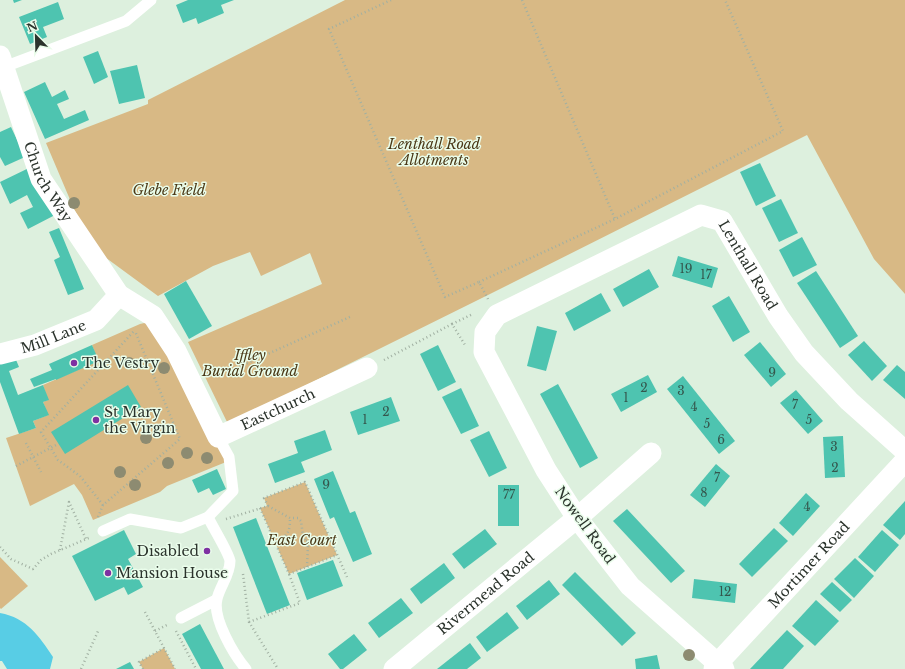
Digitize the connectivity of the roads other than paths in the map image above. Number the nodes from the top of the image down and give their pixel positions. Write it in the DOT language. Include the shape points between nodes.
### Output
graph roads {
  1 [pos="152,0"];
  2 [pos="2,62"];
  3 [pos="119,295"];
  4 [pos="484,352"];
  5 [pos="0,354"];
  6 [pos="367,368"];
  7 [pos="218,437"];
  8 [pos="905,452"];
  9 [pos="652,453"];
  10 [pos="905,461"];
  11 [pos="208,517"];
  12 [pos="577,518"];
  13 [pos="103,531"];
  14 [pos="216,600"];
  15 [pos="181,618"];
  16 [pos="718,667"];
  17 [pos="246,669"];
  18 [pos="394,669"];
  1 -- 2 [label="lane" via="126,21"];
  2 -- 3 [label="street, Church Way" via="41,179"];
  3 -- 5 [label="street, Mill Lane" via="96,320 35,345"];
  3 -- 7 [label="street" via="153,316 176,351"];
  4 -- 8 [label="street, Lenthall Road" via="484,332 497,315 701,215 722,221 778,316 804,353 849,401"];
  4 -- 12 [label="street, Nowell Road" via="546,470"];
  6 -- 7 [label="street, Eastchurch"];
  7 -- 11 [label="lane" via="229,457 233,491"];
  9 -- 12 [label="street, Rivermead Road"];
  10 -- 16 [label="street, Mortimer Road"];
  11 -- 13 [label="lane" via="181,528 130,519"];
  11 -- 14 [label="lane" via="230,559 229,569"];
  12 -- 16 [label="street, Nowell Road" via="630,586"];
  12 -- 18 [label="street, Rivermead Road"];
  14 -- 15 [label="lane"];
  14 -- 17 [label="lane" via="225,635"];
}
